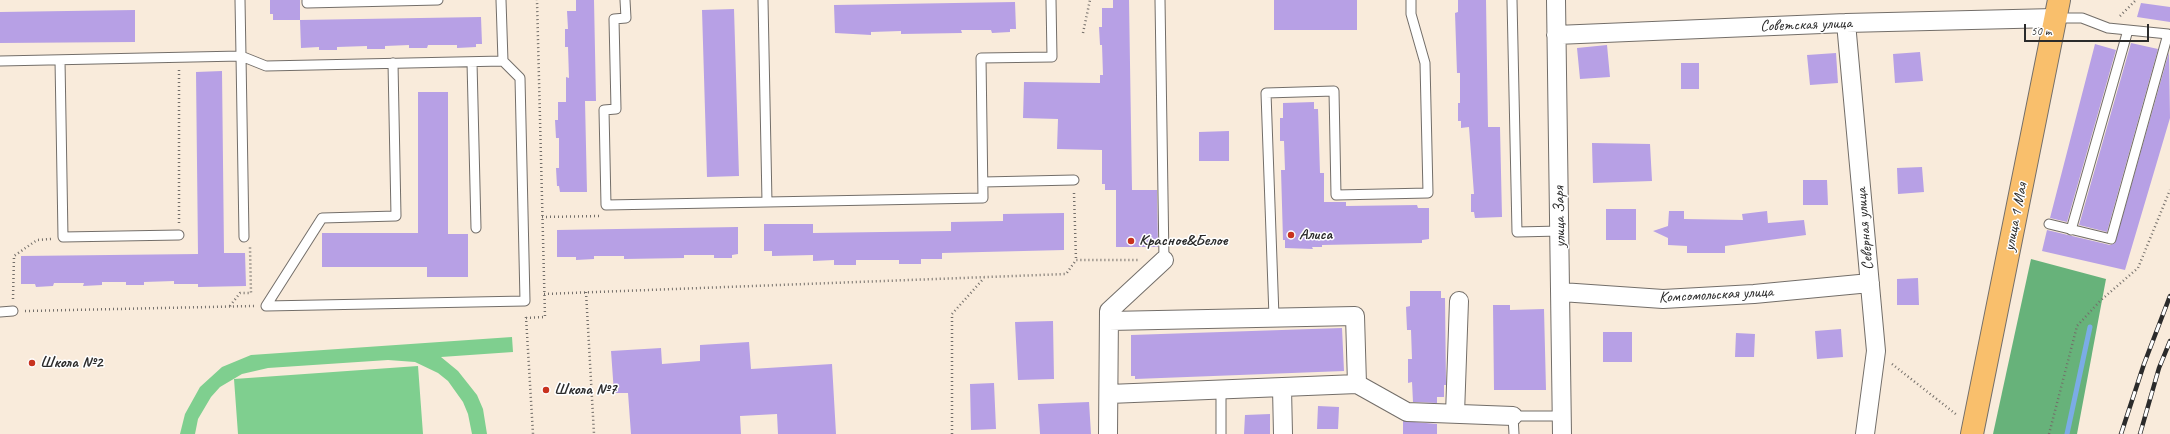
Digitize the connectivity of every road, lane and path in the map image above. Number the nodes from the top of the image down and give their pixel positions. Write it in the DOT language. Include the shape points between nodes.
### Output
graph roads {
  1 [pos="240,0"];
  2 [pos="307,0"];
  3 [pos="438,0"];
  4 [pos="501,0"];
  5 [pos="537,0"];
  6 [pos="625,0"];
  7 [pos="763,0"];
  8 [pos="1051,0"];
  9 [pos="1090,0"];
  10 [pos="1160,0"];
  11 [pos="1411,0"];
  12 [pos="1512,0"];
  13 [pos="1556,0"];
  14 [pos="2136,0"];
  15 [pos="2057,9"];
  16 [pos="1846,23"];
  17 [pos="2108,28"];
  18 [pos="2128,30"];
  19 [pos="1083,33"];
  20 [pos="1556,35"];
  21 [pos="241,56"];
  22 [pos="179,57"];
  23 [pos="60,60"];
  24 [pos="0,61"];
  25 [pos="503,61"];
  26 [pos="472,62"];
  27 [pos="393,63"];
  28 [pos="1074,180"];
  29 [pos="983,182"];
  30 [pos="2170,190"];
  31 [pos="767,202"];
  32 [pos="2049,224"];
  33 [pos="476,228"];
  34 [pos="2071,230"];
  35 [pos="1560,231"];
  36 [pos="179,234"];
  37 [pos="63,237"];
  38 [pos="244,237"];
  39 [pos="1076,260"];
  40 [pos="1164,260"];
  41 [pos="984,277"];
  42 [pos="1870,283"];
  43 [pos="586,292"];
  44 [pos="1561,292"];
  45 [pos="544,294"];
  46 [pos="525,301"];
  47 [pos="1459,301"];
  48 [pos="230,306"];
  49 [pos="266,306"];
  50 [pos="13,311"];
  51 [pos="0,312"];
  52 [pos="1274,317"];
  53 [pos="526,318"];
  54 [pos="1109,321"];
  55 [pos="1876,351"];
  56 [pos="1357,384"];
  57 [pos="1282,388"];
  58 [pos="1221,390"];
  59 [pos="1108,394"];
  60 [pos="1455,414"];
  61 [pos="1513,416"];
  62 [pos="1562,416"];
  63 [pos="1973,431"];
  64 [pos="533,434"];
  65 [pos="594,434"];
  66 [pos="952,434"];
  67 [pos="1108,434"];
  68 [pos="1221,434"];
  69 [pos="1283,434"];
  70 [pos="1514,434"];
  71 [pos="1562,434"];
  72 [pos="1865,434"];
  73 [pos="2049,434"];
  1 -- 21 [label="lane"];
  2 -- 3 [label="lane" via="307,3"];
  4 -- 25 [label="lane"];
  5 -- 45 [label="path"];
  6 -- 31 [label="lane" via="626,18 614,19 616,110 604,110 606,205"];
  7 -- 31 [label="lane"];
  8 -- 29 [label="lane" via="1052,57 980,58"];
  9 -- 19 [label="path"];
  10 -- 40 [label="lane"];
  11 -- 52 [label="lane" via="1412,14 1425,63 1428,193 1336,195 1334,91 1266,93"];
  12 -- 35 [label="lane" via="1517,232"];
  13 -- 20 [label="street, улица Заря"];
  14 -- 17 [label="path"];
  15 -- 16 [label="street, Советская улица"];
  15 -- 17 [label="lane"];
  15 -- 63 [label="main road, улица 1 Мая"];
  16 -- 20 [label="street, Советская улица"];
  16 -- 42 [label="street, Северная улица"];
  17 -- 18 [label="lane"];
  18 -- 34 [label="lane"];
  18 -- 34 [label="lane" via="2168,34 2114,229 2111,239"];
  20 -- 35 [label="street, улица Заря"];
  21 -- 22 [label="lane"];
  21 -- 27 [label="lane" via="266,66"];
  21 -- 38 [label="lane"];
  22 -- 23 [label="lane"];
  22 -- 36 [label="path"];
  23 -- 24 [label="lane"];
  23 -- 37 [label="lane"];
  25 -- 26 [label="lane"];
  25 -- 46 [label="lane" via="520,78"];
  26 -- 27 [label="lane"];
  26 -- 33 [label="lane"];
  27 -- 49 [label="lane" via="396,216 322,218"];
  28 -- 29 [label="lane"];
  28 -- 39 [label="path"];
  29 -- 31 [label="lane" via="983,198"];
  30 -- 73 [label="path" via="2138,268 2100,301 2077,326"];
  32 -- 34 [label="lane"];
  35 -- 44 [label="street, улица Заря"];
  36 -- 37 [label="lane"];
  37 -- 50 [label="path" via="37,240 14,256"];
  38 -- 48 [label="path" via="250,242 251,293 240,293"];
  39 -- 40 [label="path"];
  39 -- 41 [label="path" via="1066,274"];
  40 -- 54 [label="street" via="1109,311"];
  41 -- 43 [label="path"];
  41 -- 66 [label="path" via="952,314"];
  42 -- 44 [label="street, Комсомольская улица" via="1754,294 1663,299"];
  42 -- 55 [label="street, Северная улица"];
  43 -- 45 [label="path"];
  43 -- 65 [label="path"];
  44 -- 62 [label="street, улица Заря"];
  45 -- 53 [label="path" via="545,317"];
  46 -- 49 [label="lane"];
  46 -- 53 [label="path"];
  47 -- 60 [label="street"];
  48 -- 49 [label="path"];
  48 -- 50 [label="path"];
  50 -- 51 [label="lane"];
  52 -- 54 [label="street"];
  52 -- 56 [label="street" via="1355,316"];
  53 -- 64 [label="path"];
  54 -- 59 [label="street"];
  55 -- 63 [label="path"];
  55 -- 72 [label="street, Северная улица"];
  56 -- 57 [label="street"];
  56 -- 60 [label="street" via="1407,412"];
  57 -- 58 [label="street"];
  57 -- 69 [label="street"];
  58 -- 59 [label="street"];
  58 -- 68 [label="lane"];
  59 -- 67 [label="street"];
  60 -- 61 [label="street"];
  61 -- 62 [label="lane"];
  61 -- 70 [label="lane"];
  62 -- 71 [label="street, улица Заря"];
}
